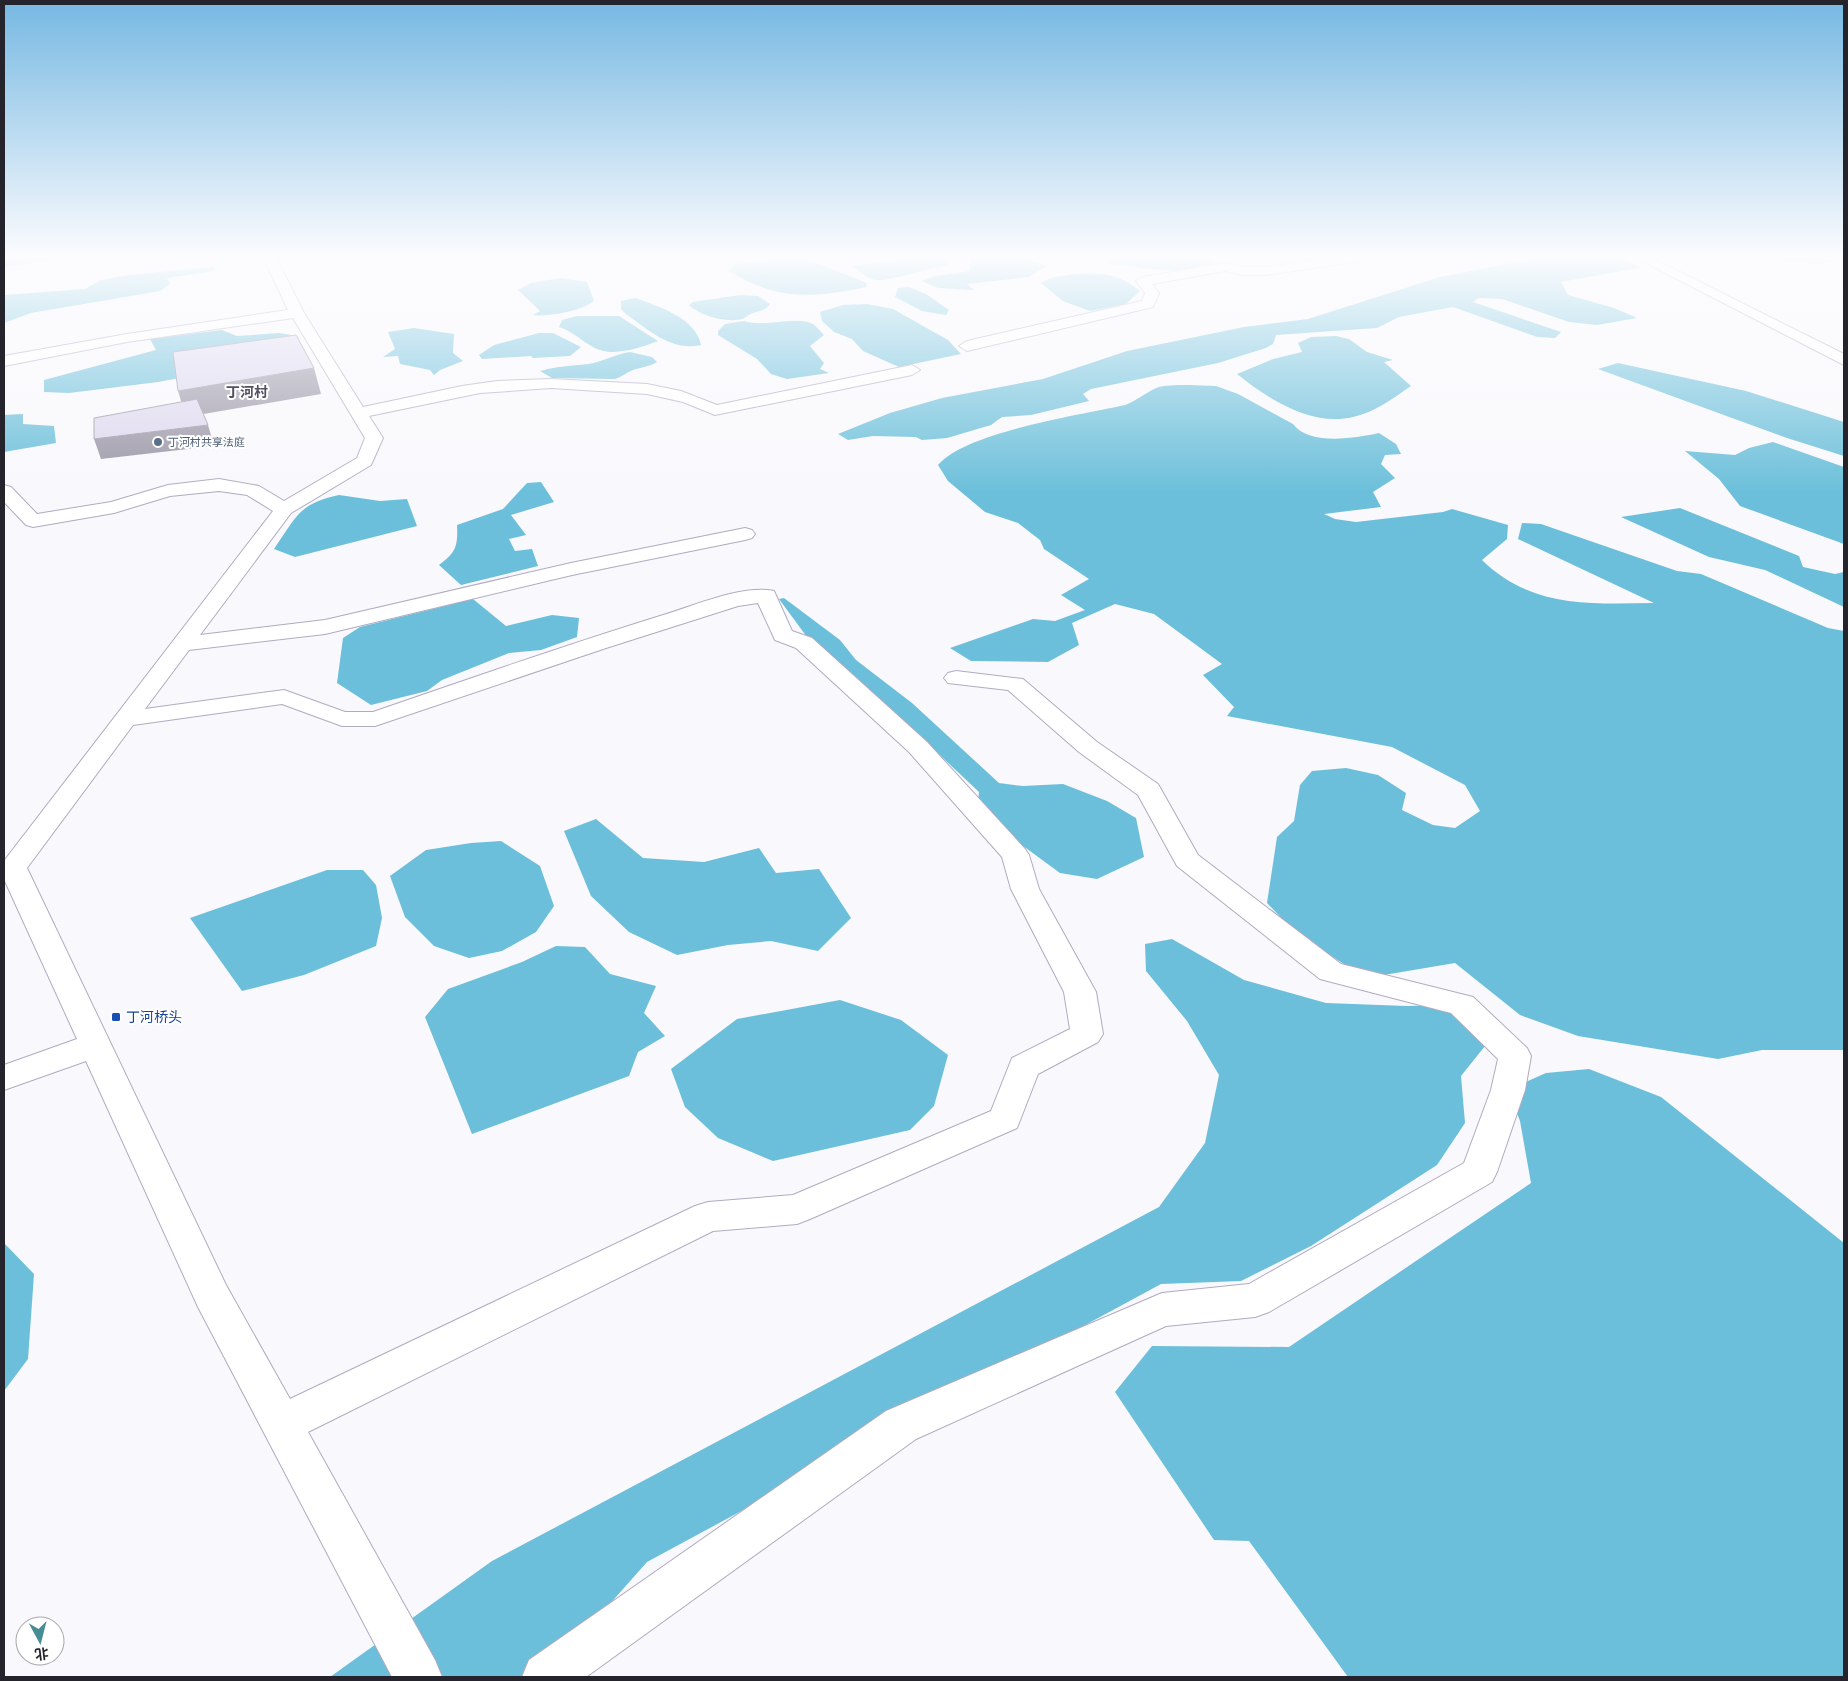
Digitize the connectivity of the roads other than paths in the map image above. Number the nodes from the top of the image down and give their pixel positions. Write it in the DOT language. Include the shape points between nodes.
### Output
graph roads {
  1 [pos="144,335"];
  2 [pos="312,335"];
  3 [pos="1012,335"];
  4 [pos="1795,335"];
  5 [pos="967,346"];
  6 [pos="1844,360"];
  7 [pos="4,361"];
  8 [pos="912,370"];
  9 [pos="359,413"];
  10 [pos="4,491"];
  11 [pos="284,509"];
  12 [pos="745,534"];
  13 [pos="182,644"];
  14 [pos="956,678"];
  15 [pos="126,719"];
  16 [pos="8,870"];
  17 [pos="95,1045"];
  18 [pos="4,1078"];
  19 [pos="281,1424"];
  20 [pos="418,1677"];
  21 [pos="546,1677"];
  1 -- 7 [label="street"];
  2 -- 9 [label="street"];
  3 -- 5 [label="street"];
  4 -- 6 [label="street"];
  8 -- 9 [label="street" via="715,410 695,399 629,386 536,384 457,392"];
  9 -- 11 [label="street" via="374,438 365,460"];
  10 -- 11 [label="street" via="33,521 114,507 168,491 219,485 252,490"];
  11 -- 13 [label="street"];
  12 -- 13 [label="street" via="571,569 325,627"];
  13 -- 15 [label="street"];
  14 -- 21 [label="street" via="1015,684 1088,747 1149,790 1187,860 1331,972 1462,1005 1515,1056 1508,1090 1479,1172 1255,1300 1162,1310 901,1425"];
  15 -- 16 [label="street"];
  15 -- 19 [label="street" via="284,697 342,719 375,718 598,643 736,600 766,596 783,635 804,643 918,747 1015,855 1025,889 1080,992 1087,1034 1024,1067 1005,1119 797,1209 708,1217"];
  16 -- 17 [label="street"];
  17 -- 18 [label="street"];
  17 -- 19 [label="street" via="212,1295"];
  19 -- 20 [label="street"];
}
